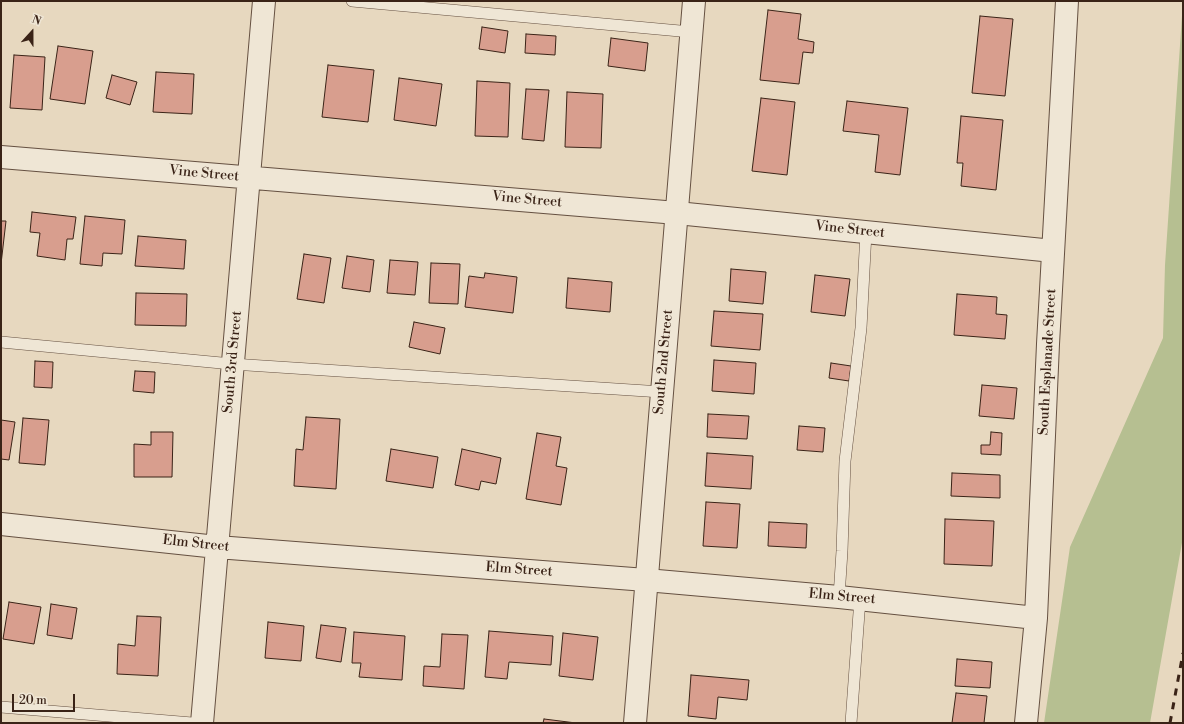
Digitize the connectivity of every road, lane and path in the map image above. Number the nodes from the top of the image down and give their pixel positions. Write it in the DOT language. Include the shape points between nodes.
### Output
graph roads {
  1 [pos="264,1"];
  2 [pos="352,1"];
  3 [pos="694,1"];
  4 [pos="1067,1"];
  5 [pos="691,32"];
  6 [pos="1,157"];
  7 [pos="248,177"];
  8 [pos="677,213"];
  9 [pos="866,232"];
  10 [pos="1053,251"];
  11 [pos="1,342"];
  12 [pos="232,364"];
  13 [pos="662,392"];
  14 [pos="1,524"];
  15 [pos="217,547"];
  16 [pos="646,580"];
  17 [pos="838,597"];
  18 [pos="860,599"];
  19 [pos="1036,618"];
  20 [pos="1,707"];
  21 [pos="192,723"];
  22 [pos="202,723"];
  23 [pos="635,723"];
  24 [pos="851,723"];
  25 [pos="1026,723"];
  1 -- 7 [label="street, South 3rd Street"];
  2 -- 5 [label="lane"];
  3 -- 5 [label="street, South 2nd Street"];
  4 -- 10 [label="street, South Esplanade Street"];
  5 -- 8 [label="street, South 2nd Street"];
  6 -- 7 [label="street, Vine Street"];
  7 -- 8 [label="street, Vine Street"];
  7 -- 12 [label="street, South 3rd Street"];
  8 -- 9 [label="street, Vine Street"];
  8 -- 13 [label="street, South 2nd Street"];
  9 -- 10 [label="street, Vine Street"];
  9 -- 17 [label="lane" via="861,328 845,461"];
  10 -- 19 [label="street, South Esplanade Street"];
  11 -- 12 [label="lane"];
  12 -- 13 [label="lane"];
  12 -- 15 [label="street, South 3rd Street"];
  13 -- 16 [label="street, South 2nd Street"];
  14 -- 15 [label="street, Elm Street"];
  15 -- 16 [label="street, Elm Street"];
  15 -- 22 [label="street, South 3rd Street"];
  16 -- 17 [label="street, Elm Street"];
  16 -- 23 [label="street, South 2nd Street"];
  17 -- 18 [label="street, Elm Street"];
  18 -- 19 [label="street, Elm Street"];
  18 -- 24 [label="lane"];
  19 -- 25 [label="street, South Esplanade Street"];
  20 -- 21 [label="lane"];
}
